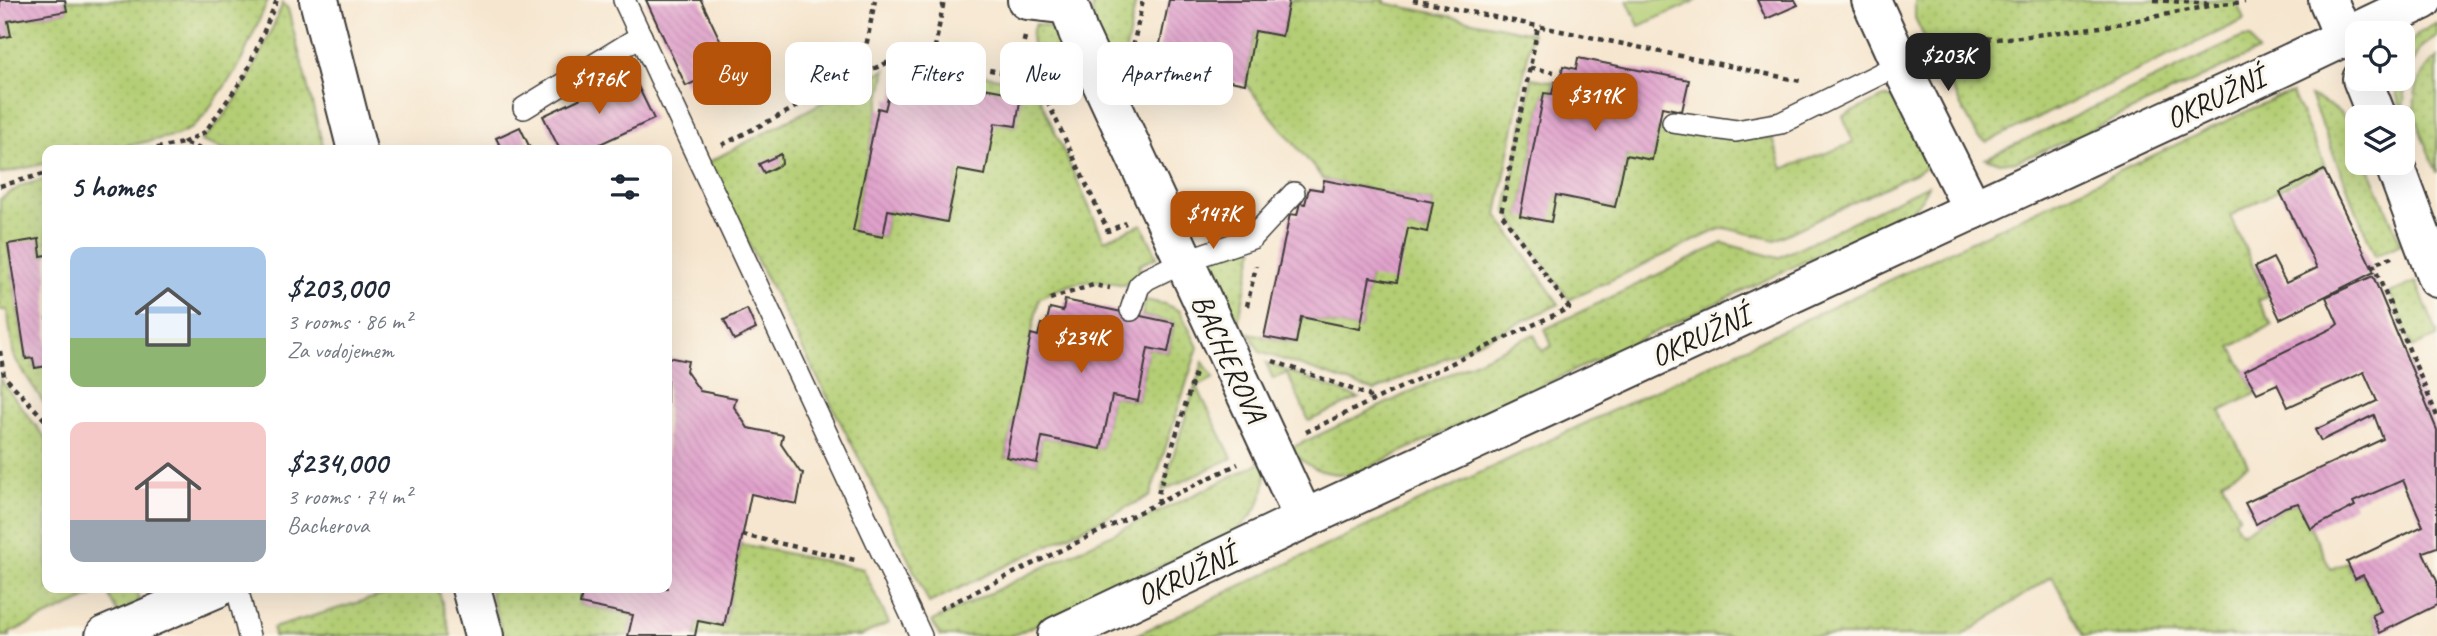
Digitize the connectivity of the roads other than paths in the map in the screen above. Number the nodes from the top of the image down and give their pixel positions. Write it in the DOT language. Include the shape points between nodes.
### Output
graph roads {
  1 [pos="319,0"];
  2 [pos="624,0"];
  3 [pos="1871,0"];
  4 [pos="2328,0"];
  5 [pos="2423,0"];
  6 [pos="1070,2"];
  7 [pos="1026,16"];
  8 [pos="2394,21"];
  9 [pos="641,36"];
  10 [pos="2345,39"];
  11 [pos="1909,49"];
  12 [pos="2345,55"];
  13 [pos="524,108"];
  14 [pos="1672,122"];
  15 [pos="356,145"];
  16 [pos="2398,175"];
  17 [pos="1294,193"];
  18 [pos="1973,210"];
  19 [pos="1184,261"];
  20 [pos="2437,278"];
  21 [pos="1133,301"];
  22 [pos="1304,519"];
  23 [pos="207,593"];
  24 [pos="219,593"];
  25 [pos="472,593"];
  26 [pos="105,636"];
  27 [pos="249,636"];
  28 [pos="484,636"];
  29 [pos="921,636"];
  30 [pos="1057,636"];
  1 -- 15 [label="street"];
  2 -- 9 [label="lane"];
  3 -- 11 [label="street"];
  4 -- 10 [label="street"];
  5 -- 8 [label="street, OKRUŽNÍ"];
  6 -- 7 [label="street, BACHEROVA"];
  6 -- 19 [label="street, BACHEROVA" via="1078,32"];
  9 -- 13 [label="lane"];
  9 -- 29 [label="lane"];
  11 -- 14 [label="lane" via="1781,123 1736,131"];
  11 -- 18 [label="street"];
  12 -- 18 [label="street, OKRUŽNÍ"];
  16 -- 20 [label="street"];
  17 -- 19 [label="lane" via="1252,238"];
  18 -- 22 [label="street, OKRUŽNÍ"];
  19 -- 21 [label="lane" via="1147,279"];
  19 -- 22 [label="street, BACHEROVA"];
  22 -- 30 [label="street, OKRUŽNÍ"];
  23 -- 26 [label="street"];
  24 -- 27 [label="lane"];
  25 -- 28 [label="street"];
}
